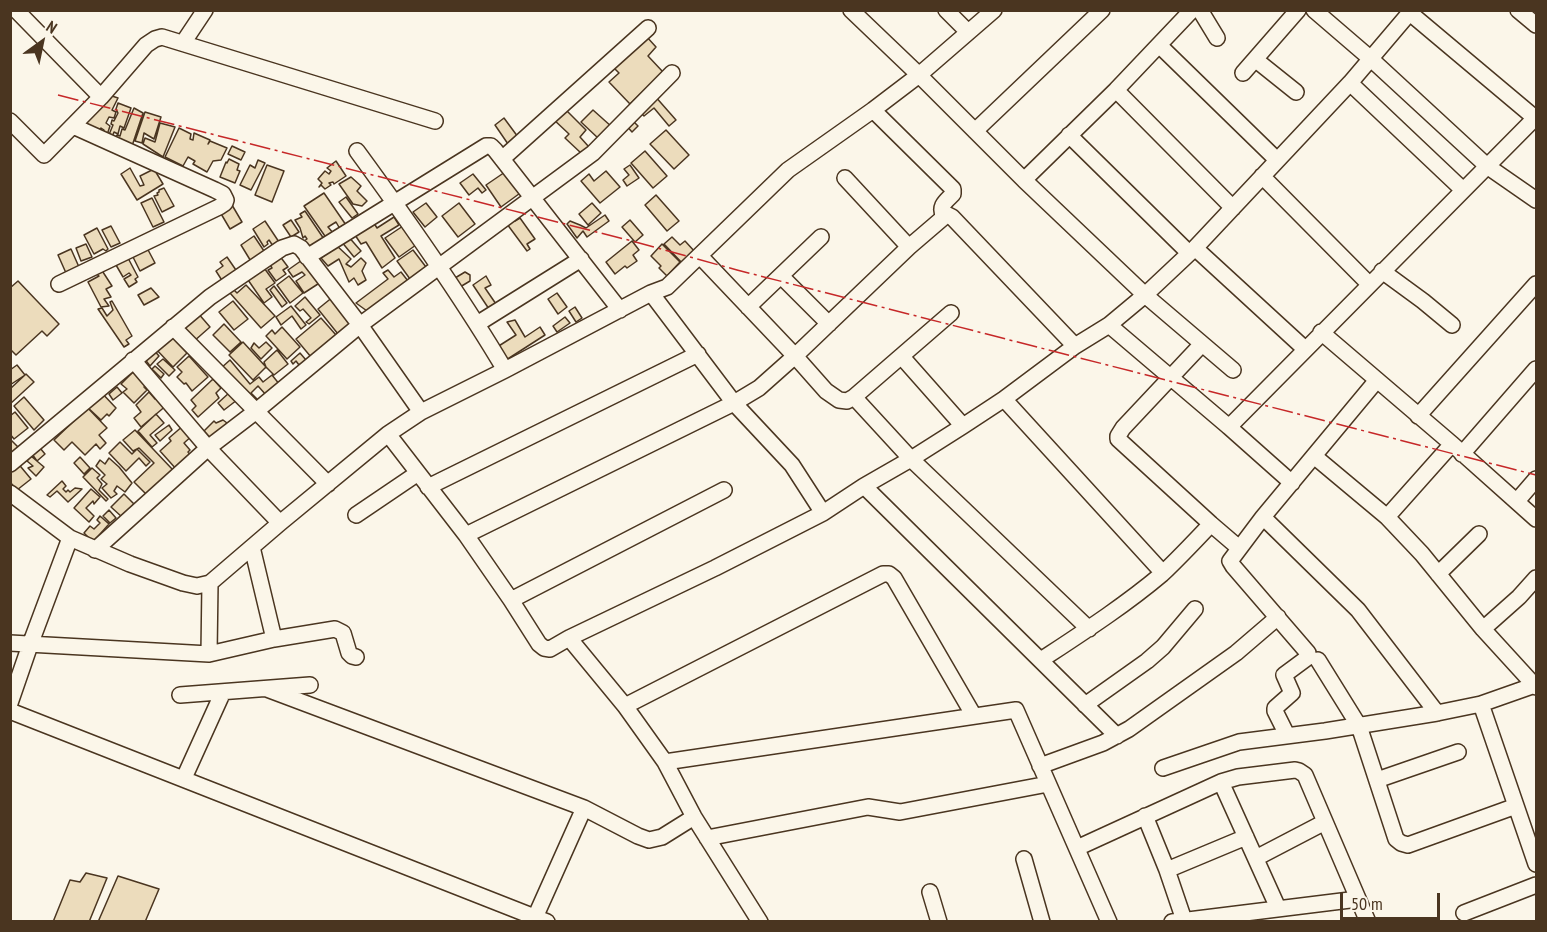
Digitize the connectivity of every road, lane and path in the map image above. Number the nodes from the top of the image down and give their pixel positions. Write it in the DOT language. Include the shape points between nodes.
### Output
graph roads {
  1 [pos="16,10"];
  2 [pos="205,10"];
  3 [pos="851,10"];
  4 [pos="946,10"];
  5 [pos="994,10"];
  6 [pos="1102,10"];
  7 [pos="1192,10"];
  8 [pos="1200,10"];
  9 [pos="1298,10"];
  10 [pos="1314,10"];
  11 [pos="1518,10"];
  12 [pos="1411,12"];
  13 [pos="1536,26"];
  14 [pos="648,28"];
  15 [pos="968,32"];
  16 [pos="1217,38"];
  17 [pos="183,43"];
  18 [pos="1159,45"];
  19 [pos="1371,59"];
  20 [pos="1256,60"];
  21 [pos="1243,73"];
  22 [pos="672,74"];
  23 [pos="918,75"];
  24 [pos="1350,83"];
  25 [pos="1116,90"];
  26 [pos="1296,92"];
  27 [pos="101,97"];
  28 [pos="873,110"];
  29 [pos="1536,117"];
  30 [pos="435,121"];
  31 [pos="10,122"];
  32 [pos="73,126"];
  33 [pos="975,131"];
  34 [pos="1069,135"];
  35 [pos="357,151"];
  36 [pos="502,159"];
  37 [pos="1277,160"];
  38 [pos="1487,166"];
  39 [pos="1262,176"];
  40 [pos="844,177"];
  41 [pos="1024,180"];
  42 [pos="1463,190"];
  43 [pos="533,198"];
  44 [pos="1536,200"];
  45 [pos="396,203"];
  46 [pos="1233,208"];
  47 [pos="944,217"];
  48 [pos="821,237"];
  49 [pos="909,248"];
  50 [pos="1192,250"];
  51 [pos="700,256"];
  52 [pos="307,257"];
  53 [pos="581,260"];
  54 [pos="439,268"];
  55 [pos="1382,271"];
  56 [pos="781,276"];
  57 [pos="59,284"];
  58 [pos="1369,284"];
  59 [pos="1536,284"];
  60 [pos="651,293"];
  61 [pos="1145,295"];
  62 [pos="748,307"];
  63 [pos="620,310"];
  64 [pos="951,313"];
  65 [pos="477,324"];
  66 [pos="828,324"];
  67 [pos="360,325"];
  68 [pos="1109,325"];
  69 [pos="1452,326"];
  70 [pos="173,327"];
  71 [pos="1321,332"];
  72 [pos="1202,344"];
  73 [pos="1075,346"];
  74 [pos="1305,349"];
  75 [pos="698,354"];
  76 [pos="795,356"];
  77 [pos="902,357"];
  78 [pos="133,360"];
  79 [pos="1536,369"];
  80 [pos="505,370"];
  81 [pos="1233,370"];
  82 [pos="1171,378"];
  83 [pos="1377,380"];
  84 [pos="854,398"];
  85 [pos="1004,399"];
  86 [pos="734,403"];
  87 [pos="255,412"];
  88 [pos="421,412"];
  89 [pos="1418,416"];
  90 [pos="963,426"];
  91 [pos="1229,427"];
  92 [pos="388,434"];
  93 [pos="208,448"];
  94 [pos="1457,449"];
  95 [pos="1314,456"];
  96 [pos="911,459"];
  97 [pos="10,464"];
  98 [pos="418,473"];
  99 [pos="1536,479"];
  100 [pos="1292,483"];
  101 [pos="328,484"];
  102 [pos="864,486"];
  103 [pos="428,487"];
  104 [pos="724,490"];
  105 [pos="10,493"];
  106 [pos="1516,501"];
  107 [pos="823,513"];
  108 [pos="356,515"];
  109 [pos="1263,517"];
  110 [pos="1387,517"];
  111 [pos="1536,519"];
  112 [pos="280,523"];
  113 [pos="1211,524"];
  114 [pos="1479,534"];
  115 [pos="466,535"];
  116 [pos="70,538"];
  117 [pos="252,547"];
  118 [pos="1239,548"];
  119 [pos="94,550"];
  120 [pos="1163,573"];
  121 [pos="1438,574"];
  122 [pos="1536,578"];
  123 [pos="210,583"];
  124 [pos="511,600"];
  125 [pos="1195,609"];
  126 [pos="1278,617"];
  127 [pos="1089,629"];
  128 [pos="1484,629"];
  129 [pos="569,638"];
  130 [pos="274,639"];
  131 [pos="10,643"];
  132 [pos="30,645"];
  133 [pos="209,654"];
  134 [pos="356,657"];
  135 [pos="1041,660"];
  136 [pos="1318,660"];
  137 [pos="310,685"];
  138 [pos="1536,686"];
  139 [pos="267,689"];
  140 [pos="223,692"];
  141 [pos="180,695"];
  142 [pos="10,703"];
  143 [pos="1085,705"];
  144 [pos="1480,705"];
  145 [pos="626,706"];
  146 [pos="10,711"];
  147 [pos="1437,713"];
  148 [pos="974,716"];
  149 [pos="1359,726"];
  150 [pos="1287,735"];
  151 [pos="1117,736"];
  152 [pos="1458,752"];
  153 [pos="665,762"];
  154 [pos="1040,766"];
  155 [pos="1163,768"];
  156 [pos="184,778"];
  157 [pos="1377,780"];
  158 [pos="1221,782"];
  159 [pos="1048,783"];
  160 [pos="1516,806"];
  161 [pos="584,808"];
  162 [pos="1146,816"];
  163 [pos="694,817"];
  164 [pos="1325,822"];
  165 [pos="1246,837"];
  166 [pos="707,838"];
  167 [pos="1077,848"];
  168 [pos="1256,858"];
  169 [pos="1024,859"];
  170 [pos="1536,864"];
  171 [pos="1167,870"];
  172 [pos="1536,885"];
  173 [pos="930,892"];
  174 [pos="1358,899"];
  175 [pos="1278,908"];
  176 [pos="1464,913"];
  177 [pos="538,920"];
  178 [pos="760,921"];
  179 [pos="939,921"];
  180 [pos="1042,921"];
  181 [pos="1109,921"];
  182 [pos="1178,921"];
  183 [pos="1368,921"];
  1 -- 27 [label="street"];
  2 -- 17 [label="street"];
  3 -- 23 [label="street"];
  4 -- 15 [label="street"];
  5 -- 15 [label="street"];
  6 -- 33 [label="street"];
  7 -- 18 [label="street"];
  8 -- 16 [label="street"];
  9 -- 20 [label="street"];
  10 -- 19 [label="street"];
  11 -- 13 [label="street"];
  12 -- 19 [label="street"];
  12 -- 29 [label="street"];
  14 -- 36 [label="street"];
  15 -- 23 [label="street"];
  17 -- 27 [label="street" via="162,37 154,39"];
  17 -- 30 [label="street"];
  18 -- 25 [label="street"];
  18 -- 37 [label="street"];
  19 -- 24 [label="street"];
  19 -- 38 [label="street"];
  20 -- 21 [label="street"];
  20 -- 26 [label="street"];
  22 -- 43 [label="street" via="593,153"];
  23 -- 28 [label="street"];
  23 -- 33 [label="street"];
  24 -- 37 [label="street"];
  24 -- 42 [label="street"];
  25 -- 34 [label="street"];
  25 -- 46 [label="street"];
  27 -- 32 [label="street"];
  28 -- 47 [label="street" via="952,189 953,194 941,208"];
  28 -- 51 [label="street" via="788,170"];
  29 -- 38 [label="street"];
  31 -- 32 [label="street" via="45,155"];
  32 -- 57 [label="street" via="215,190 226,200 219,207"];
  33 -- 41 [label="street"];
  34 -- 41 [label="street"];
  34 -- 50 [label="street"];
  35 -- 45 [label="street"];
  36 -- 43 [label="street"];
  36 -- 45 [label="street" via="490,146 486,147"];
  37 -- 39 [label="street"];
  38 -- 42 [label="street"];
  38 -- 44 [label="street"];
  39 -- 46 [label="street"];
  39 -- 58 [label="street"];
  40 -- 49 [label="street"];
  41 -- 61 [label="street"];
  42 -- 55 [label="street"];
  43 -- 53 [label="street"];
  43 -- 54 [label="street"];
  45 -- 52 [label="street"];
  45 -- 54 [label="street"];
  46 -- 50 [label="street"];
  47 -- 49 [label="street"];
  47 -- 73 [label="street" via="952,217"];
  48 -- 56 [label="street"];
  49 -- 66 [label="street"];
  50 -- 61 [label="street"];
  50 -- 74 [label="street"];
  51 -- 60 [label="street" via="666,286"];
  51 -- 62 [label="street"];
  52 -- 67 [label="street"];
  52 -- 70 [label="street" via="294,244 282,248"];
  53 -- 63 [label="street"];
  53 -- 65 [label="street"];
  54 -- 65 [label="street"];
  54 -- 67 [label="street"];
  55 -- 58 [label="street"];
  55 -- 69 [label="street"];
  56 -- 62 [label="street"];
  56 -- 66 [label="street"];
  58 -- 71 [label="street"];
  59 -- 89 [label="street"];
  60 -- 63 [label="street"];
  60 -- 75 [label="street"];
  61 -- 68 [label="street"];
  61 -- 72 [label="street"];
  62 -- 76 [label="street"];
  63 -- 80 [label="street"];
  64 -- 77 [label="street"];
  65 -- 80 [label="street"];
  66 -- 76 [label="street"];
  67 -- 87 [label="street"];
  67 -- 88 [label="street"];
  68 -- 73 [label="street"];
  68 -- 82 [label="street"];
  70 -- 78 [label="street"];
  70 -- 87 [label="street"];
  71 -- 74 [label="street"];
  71 -- 83 [label="street"];
  72 -- 81 [label="street"];
  72 -- 82 [label="street"];
  73 -- 85 [label="street"];
  74 -- 91 [label="street"];
  75 -- 86 [label="street"];
  75 -- 103 [label="street"];
  76 -- 84 [label="street" via="838,400"];
  76 -- 86 [label="street" via="759,388"];
  77 -- 84 [label="street"];
  77 -- 90 [label="street"];
  78 -- 93 [label="street"];
  78 -- 97 [label="street"];
  79 -- 94 [label="street"];
  80 -- 88 [label="street"];
  82 -- 91 [label="street"];
  82 -- 113 [label="street" via="1118,439"];
  83 -- 89 [label="street"];
  83 -- 95 [label="street"];
  84 -- 96 [label="street"];
  85 -- 90 [label="street"];
  85 -- 120 [label="street"];
  86 -- 107 [label="street" via="792,465"];
  86 -- 115 [label="street"];
  87 -- 93 [label="street"];
  87 -- 101 [label="street"];
  88 -- 92 [label="street"];
  89 -- 94 [label="street"];
  90 -- 96 [label="street"];
  91 -- 100 [label="street"];
  92 -- 98 [label="street"];
  92 -- 101 [label="street"];
  93 -- 112 [label="street"];
  93 -- 119 [label="street"];
  94 -- 106 [label="street"];
  94 -- 110 [label="street"];
  95 -- 100 [label="street"];
  95 -- 110 [label="street"];
  96 -- 102 [label="street"];
  96 -- 127 [label="street"];
  98 -- 103 [label="street"];
  98 -- 108 [label="street"];
  99 -- 106 [label="street"];
  100 -- 109 [label="street"];
  101 -- 112 [label="street"];
  102 -- 107 [label="street"];
  102 -- 135 [label="street"];
  103 -- 115 [label="street"];
  104 -- 124 [label="street"];
  105 -- 116 [label="street"];
  106 -- 111 [label="street"];
  107 -- 129 [label="street"];
  109 -- 118 [label="street"];
  109 -- 147 [label="street" via="1358,610"];
  110 -- 121 [label="street"];
  112 -- 117 [label="street"];
  113 -- 118 [label="street"];
  113 -- 120 [label="street"];
  114 -- 121 [label="street"];
  115 -- 124 [label="street"];
  116 -- 119 [label="street"];
  116 -- 132 [label="street"];
  117 -- 123 [label="street"];
  117 -- 130 [label="street"];
  118 -- 126 [label="street" via="1230,561"];
  119 -- 123 [label="street" via="183,583"];
  120 -- 127 [label="street"];
  121 -- 128 [label="street"];
  122 -- 128 [label="street"];
  123 -- 133 [label="street"];
  124 -- 129 [label="street" via="544,648 550,649"];
  125 -- 143 [label="street" via="1147,661"];
  126 -- 150 [label="street" via="1308,652 1284,675 1292,693 1275,708"];
  126 -- 151 [label="street" via="1236,653"];
  127 -- 135 [label="street"];
  128 -- 138 [label="street"];
  129 -- 145 [label="street"];
  130 -- 133 [label="street"];
  130 -- 134 [label="street" via="334,629 343,633 350,653"];
  131 -- 132 [label="street"];
  132 -- 133 [label="street"];
  132 -- 142 [label="street"];
  135 -- 143 [label="street"];
  136 -- 149 [label="street"];
  137 -- 139 [label="street"];
  138 -- 144 [label="street"];
  139 -- 140 [label="street"];
  139 -- 161 [label="street"];
  140 -- 141 [label="street"];
  140 -- 156 [label="street"];
  143 -- 151 [label="street"];
  144 -- 147 [label="street"];
  144 -- 160 [label="street"];
  145 -- 148 [label="street" via="889,574"];
  145 -- 153 [label="street"];
  146 -- 156 [label="street"];
  147 -- 149 [label="street"];
  148 -- 153 [label="street"];
  148 -- 154 [label="street" via="1016,710"];
  149 -- 150 [label="street"];
  149 -- 157 [label="street"];
  150 -- 155 [label="street" via="1239,742"];
  151 -- 154 [label="street"];
  152 -- 157 [label="street"];
  153 -- 163 [label="street"];
  154 -- 159 [label="street"];
  156 -- 177 [label="street"];
  157 -- 160 [label="street" via="1396,839 1408,845"];
  158 -- 162 [label="street"];
  158 -- 164 [label="street" via="1299,771 1305,776"];
  158 -- 165 [label="street"];
  159 -- 166 [label="street" via="900,812 868,807"];
  159 -- 167 [label="street"];
  160 -- 170 [label="street"];
  161 -- 163 [label="street" via="650,840 663,837"];
  161 -- 177 [label="street"];
  162 -- 167 [label="street"];
  162 -- 171 [label="street"];
  163 -- 166 [label="street"];
  164 -- 168 [label="street"];
  164 -- 174 [label="street"];
  165 -- 168 [label="street"];
  165 -- 171 [label="street"];
  166 -- 178 [label="street"];
  167 -- 181 [label="street"];
  168 -- 175 [label="street"];
  169 -- 180 [label="street"];
  171 -- 182 [label="street"];
  172 -- 176 [label="street"];
  173 -- 179 [label="street"];
  174 -- 175 [label="street"];
  174 -- 183 [label="street"];
  175 -- 182 [label="street"];
}
